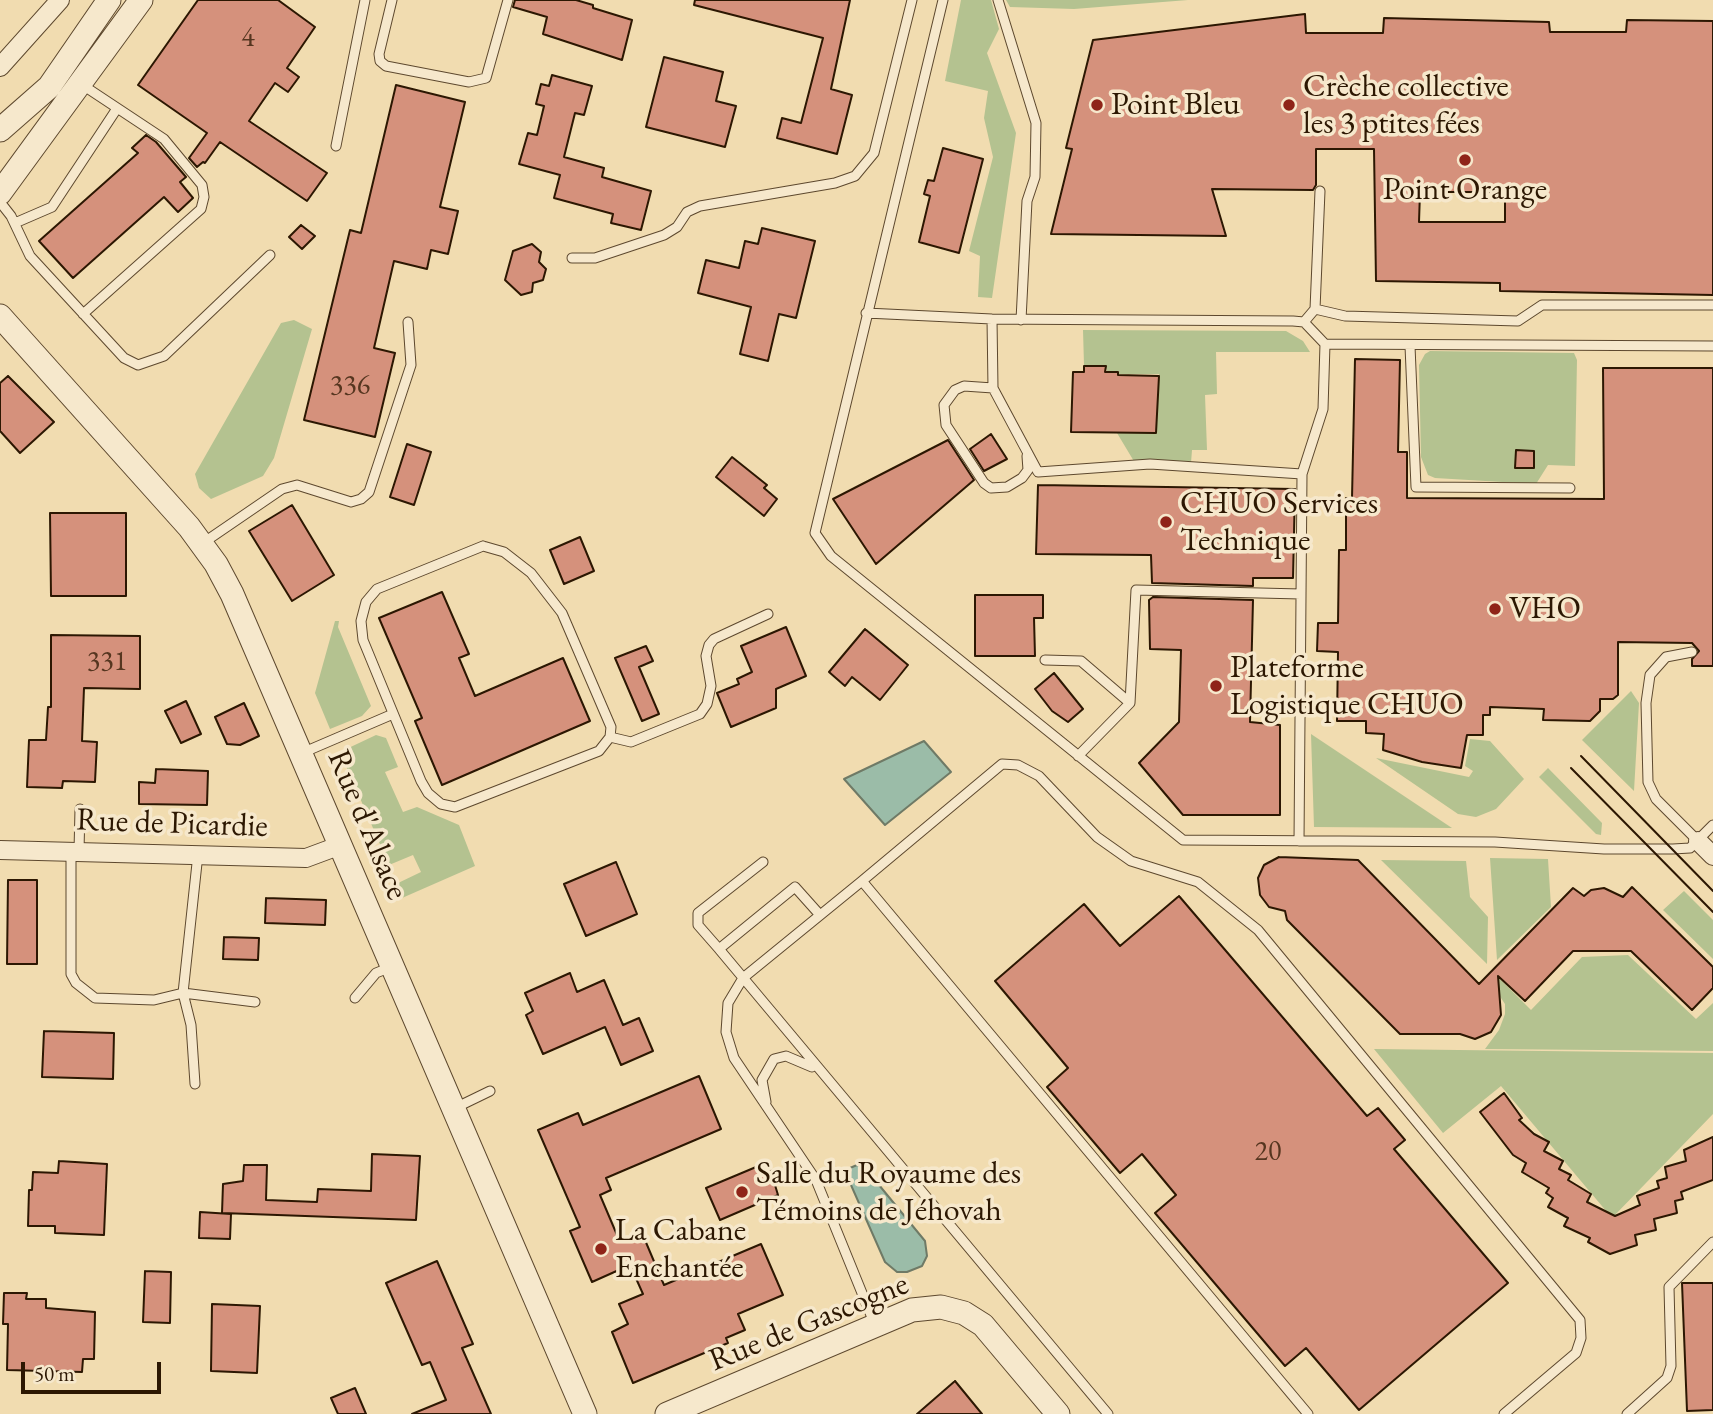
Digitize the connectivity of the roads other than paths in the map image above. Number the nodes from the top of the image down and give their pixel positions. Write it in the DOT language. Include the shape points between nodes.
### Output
graph roads {
  1 [pos="60,0"];
  2 [pos="109,0"];
  3 [pos="141,0"];
  4 [pos="365,0"];
  5 [pos="392,0"];
  6 [pos="508,0"];
  7 [pos="912,0"];
  8 [pos="943,0"];
  9 [pos="998,0"];
  10 [pos="0,67"];
  11 [pos="81,84"];
  12 [pos="116,110"];
  13 [pos="0,130"];
  14 [pos="336,146"];
  15 [pos="1320,191"];
  16 [pos="0,192"];
  17 [pos="0,202"];
  18 [pos="15,223"];
  19 [pos="271,255"];
  20 [pos="572,257"];
  21 [pos="1713,305"];
  22 [pos="1315,309"];
  23 [pos="866,313"];
  24 [pos="83,314"];
  25 [pos="0,316"];
  26 [pos="992,319"];
  27 [pos="1021,320"];
  28 [pos="408,322"];
  29 [pos="1304,323"];
  30 [pos="1325,344"];
  31 [pos="1410,346"];
  32 [pos="1713,346"];
  33 [pos="993,388"];
  34 [pos="1022,446"];
  35 [pos="1302,474"];
  36 [pos="1570,488"];
  37 [pos="202,544"];
  38 [pos="1301,594"];
  39 [pos="768,614"];
  40 [pos="1692,652"];
  41 [pos="1045,660"];
  42 [pos="1130,703"];
  43 [pos="393,713"];
  44 [pos="610,737"];
  45 [pos="302,753"];
  46 [pos="1078,756"];
  47 [pos="80,809"];
  48 [pos="1713,825"];
  49 [pos="1299,841"];
  50 [pos="1698,841"];
  51 [pos="341,845"];
  52 [pos="0,850"];
  53 [pos="75,851"];
  54 [pos="198,853"];
  55 [pos="1713,856"];
  56 [pos="763,862"];
  57 [pos="862,881"];
  58 [pos="820,915"];
  59 [pos="719,949"];
  60 [pos="393,966"];
  61 [pos="743,978"];
  62 [pos="183,993"];
  63 [pos="355,998"];
  64 [pos="255,1002"];
  65 [pos="817,1069"];
  66 [pos="195,1084"];
  67 [pos="490,1091"];
  68 [pos="766,1105"];
  69 [pos="453,1109"];
  70 [pos="1713,1242"];
  71 [pos="875,1325"];
  72 [pos="584,1414"];
  73 [pos="667,1414"];
  74 [pos="1058,1414"];
  75 [pos="1108,1414"];
  76 [pos="1308,1414"];
  77 [pos="1504,1414"];
  78 [pos="1628,1414"];
  1 -- 10 [label="street"];
  2 -- 13 [label="street" via="49,87"];
  3 -- 11 [label="street"];
  4 -- 14 [label="lane"];
  5 -- 6 [label="lane" via="380,61 469,82 486,78"];
  7 -- 20 [label="lane" via="874,153 855,176 700,206 664,235 595,258"];
  8 -- 23 [label="lane"];
  9 -- 27 [label="lane" via="1036,123"];
  11 -- 12 [label="lane"];
  11 -- 16 [label="street"];
  12 -- 18 [label="lane" via="52,207"];
  12 -- 24 [label="lane" via="164,139 202,185 204,197 201,209"];
  15 -- 22 [label="lane"];
  17 -- 18 [label="lane"];
  18 -- 24 [label="lane" via="30,256"];
  19 -- 24 [label="lane" via="164,356 148,364 124,358"];
  21 -- 22 [label="lane" via="1542,305 1518,321 1345,316"];
  22 -- 29 [label="lane"];
  23 -- 26 [label="lane"];
  23 -- 46 [label="lane" via="815,533 831,556"];
  25 -- 37 [label="street, Rue d'Alsace" via="152,482"];
  26 -- 27 [label="lane"];
  26 -- 33 [label="lane"];
  27 -- 29 [label="lane"];
  28 -- 37 [label="lane" via="411,365 369,492 351,502 297,485 282,489"];
  29 -- 30 [label="lane"];
  30 -- 31 [label="lane"];
  30 -- 35 [label="lane" via="1323,409"];
  31 -- 32 [label="lane"];
  31 -- 36 [label="lane" via="1416,487"];
  33 -- 34 [label="lane"];
  33 -- 34 [label="lane" via="964,386 955,390 943,405 946,425 991,488 1007,487 1022,478 1028,462"];
  34 -- 35 [label="lane" via="1038,472 1150,464"];
  35 -- 38 [label="lane"];
  37 -- 45 [label="street, Rue d'Alsace" via="232,594"];
  38 -- 42 [label="lane" via="1136,590"];
  38 -- 49 [label="lane"];
  39 -- 44 [label="lane" via="709,645 706,656 711,686 708,704 700,714 631,742"];
  40 -- 50 [label="lane" via="1666,657 1650,675 1648,782 1656,799"];
  41 -- 42 [label="lane" via="1081,661"];
  42 -- 46 [label="lane"];
  43 -- 44 [label="lane" via="428,793 441,804 455,807 599,751"];
  43 -- 44 [label="lane" via="363,640 366,602 377,589 484,546 505,552 531,573 562,613 611,727"];
  43 -- 45 [label="lane"];
  45 -- 51 [label="street, Rue d'Alsace"];
  46 -- 49 [label="lane" via="1182,840"];
  47 -- 53 [label="lane"];
  48 -- 50 [label="lane"];
  49 -- 50 [label="lane" via="1495,842 1652,850 1686,849"];
  50 -- 55 [label="street"];
  51 -- 54 [label="street, Rue de Picardie" via="306,858"];
  51 -- 60 [label="street, Rue d'Alsace"];
  52 -- 53 [label="street, Rue de Picardie"];
  53 -- 54 [label="street, Rue de Picardie"];
  53 -- 62 [label="lane" via="71,974 76,983 95,998 154,1000"];
  54 -- 62 [label="lane"];
  56 -- 59 [label="lane" via="698,913 698,925"];
  57 -- 58 [label="lane"];
  57 -- 76 [label="lane"];
  57 -- 77 [label="lane" via="1002,764 1018,765 1039,776 1097,836 1131,861 1198,881 1258,930 1580,1320 1577,1353"];
  58 -- 59 [label="lane" via="795,887"];
  58 -- 61 [label="lane"];
  59 -- 61 [label="lane"];
  60 -- 63 [label="lane" via="376,973"];
  60 -- 69 [label="street, Rue d'Alsace"];
  61 -- 65 [label="lane"];
  61 -- 68 [label="lane" via="728,1003 726,1032 734,1058"];
  62 -- 64 [label="lane"];
  62 -- 66 [label="lane" via="191,1025"];
  65 -- 68 [label="lane" via="786,1056 774,1059 762,1080"];
  65 -- 75 [label="lane"];
  67 -- 69 [label="lane"];
  68 -- 71 [label="lane" via="816,1180"];
  69 -- 72 [label="street, Rue d'Alsace"];
  70 -- 78 [label="lane" via="1669,1287 1671,1366 1667,1378"];
  71 -- 73 [label="street, Rue de Gascogne"];
  71 -- 74 [label="street, Rue de Gascogne" via="920,1309 941,1307 964,1313 983,1325"];
}
